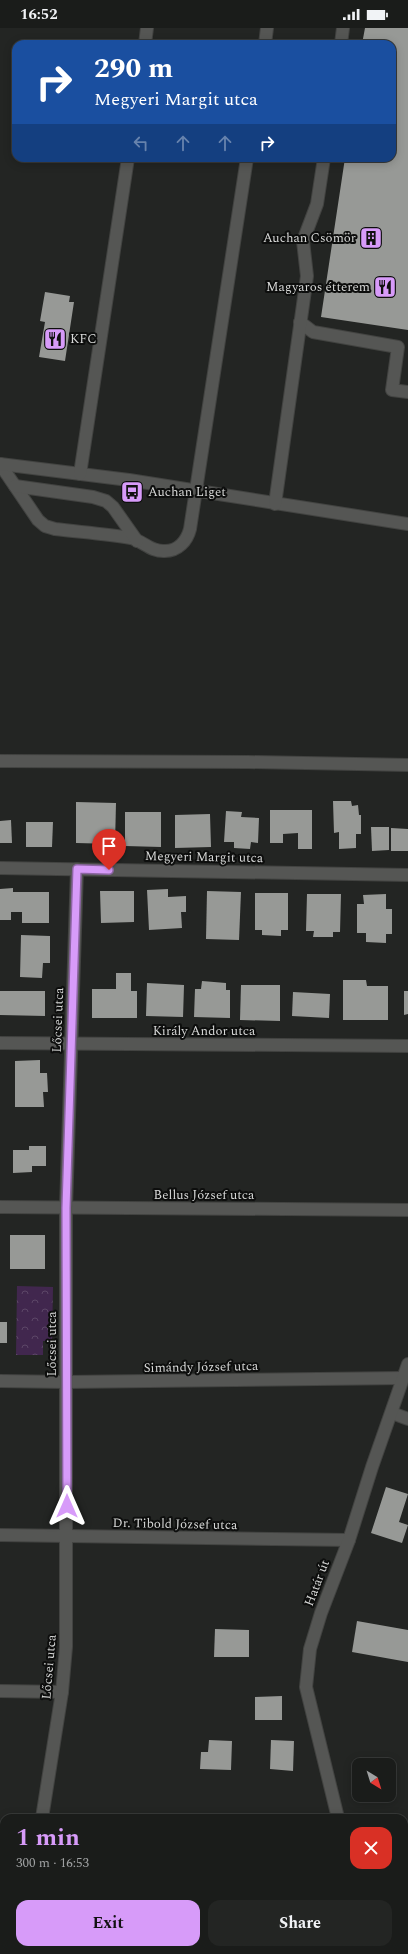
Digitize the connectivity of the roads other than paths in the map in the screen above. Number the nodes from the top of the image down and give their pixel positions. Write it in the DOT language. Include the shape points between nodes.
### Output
graph roads {
  1 [pos="147,28"];
  2 [pos="267,28"];
  3 [pos="343,28"];
  4 [pos="146,40"];
  5 [pos="266,40"];
  6 [pos="342,40"];
  7 [pos="127,162"];
  8 [pos="246,162"];
  9 [pos="323,162"];
  10 [pos="300,322"];
  11 [pos="408,392"];
  12 [pos="0,464"];
  13 [pos="80,474"];
  14 [pos="15,486"];
  15 [pos="195,491"];
  16 [pos="276,504"];
  17 [pos="408,524"];
  18 [pos="137,540"];
  19 [pos="0,760"];
  20 [pos="408,765"];
  21 [pos="0,868"];
  22 [pos="77,869"];
  23 [pos="408,875"];
  24 [pos="0,1043"];
  25 [pos="71,1044"];
  26 [pos="408,1046"];
  27 [pos="0,1207"];
  28 [pos="66,1208"];
  29 [pos="408,1210"];
  30 [pos="408,1364"];
  31 [pos="403,1378"];
  32 [pos="0,1381"];
  33 [pos="66,1382"];
  34 [pos="392,1413"];
  35 [pos="408,1419"];
  36 [pos="0,1536"];
  37 [pos="67,1536"];
  38 [pos="349,1540"];
  39 [pos="0,1691"];
  40 [pos="62,1692"];
  41 [pos="43,1814"];
  42 [pos="337,1814"];
  1 -- 4 [label="street"];
  2 -- 5 [label="street"];
  3 -- 6 [label="street"];
  7 -- 13 [label="street"];
  8 -- 15 [label="street"];
  9 -- 10 [label="street" via="317,204 303,241 307,276"];
  10 -- 11 [label="street" via="313,332 398,347 392,390"];
  10 -- 16 [label="street"];
  12 -- 13 [label="street"];
  12 -- 14 [label="street"];
  13 -- 15 [label="street"];
  14 -- 18 [label="street" via="106,501"];
  14 -- 18 [label="street" via="45,526 55,530"];
  15 -- 16 [label="street"];
  15 -- 18 [label="street" via="190,529 184,542 165,551 153,550"];
  16 -- 17 [label="street"];
  19 -- 20 [label="street"];
  21 -- 22 [label="street, Megyeri Margit utca"];
  22 -- 23 [label="street, Megyeri Margit utca"];
  22 -- 25 [label="street, Lőcsei utca"];
  24 -- 25 [label="street, Király Andor utca"];
  25 -- 26 [label="street, Király Andor utca"];
  25 -- 28 [label="street, Lőcsei utca"];
  27 -- 28 [label="street, Bellus József utca"];
  28 -- 29 [label="street, Bellus József utca"];
  28 -- 33 [label="street, Lőcsei utca"];
  30 -- 31 [label="street, Határ út"];
  31 -- 33 [label="street, Simándy József utca"];
  31 -- 34 [label="street, Határ út"];
  32 -- 33 [label="street, Simándy József utca"];
  33 -- 37 [label="street, Lőcsei utca"];
  34 -- 35 [label="street"];
  34 -- 38 [label="street, Határ út"];
  36 -- 37 [label="street, Dr. Tibold József utca"];
  37 -- 38 [label="street, Dr. Tibold József utca"];
  37 -- 40 [label="street, Lőcsei utca" via="66,1647"];
  38 -- 42 [label="street, Határ út" via="321,1613 310,1649 306,1679"];
  39 -- 40 [label="street"];
  40 -- 41 [label="street, Lőcsei utca"];
}
